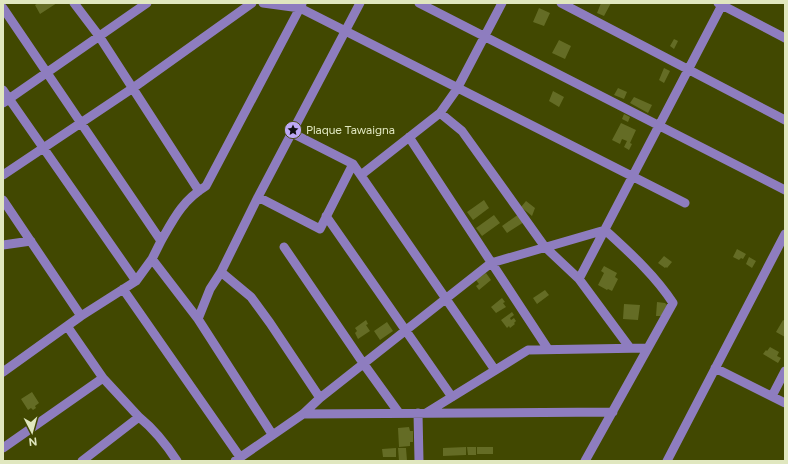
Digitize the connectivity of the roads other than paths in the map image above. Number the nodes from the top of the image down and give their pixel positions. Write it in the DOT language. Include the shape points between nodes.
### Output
graph roads {
  1 [pos="74,3"];
  2 [pos="147,3"];
  3 [pos="252,3"];
  4 [pos="263,3"];
  5 [pos="360,3"];
  6 [pos="420,3"];
  7 [pos="502,3"];
  8 [pos="561,3"];
  9 [pos="721,4"];
  10 [pos="301,6"];
  11 [pos="3,8"];
  12 [pos="345,32"];
  13 [pos="99,36"];
  14 [pos="485,36"];
  15 [pos="785,38"];
  16 [pos="689,70"];
  17 [pos="47,72"];
  18 [pos="133,88"];
  19 [pos="457,89"];
  20 [pos="3,90"];
  21 [pos="6,101"];
  22 [pos="440,113"];
  23 [pos="785,120"];
  24 [pos="81,122"];
  25 [pos="659,126"];
  26 [pos="292,133"];
  27 [pos="409,137"];
  28 [pos="43,148"];
  29 [pos="353,164"];
  30 [pos="3,175"];
  31 [pos="360,175"];
  32 [pos="633,177"];
  33 [pos="785,190"];
  34 [pos="199,191"];
  35 [pos="258,197"];
  36 [pos="3,200"];
  37 [pos="684,203"];
  38 [pos="326,216"];
  39 [pos="605,230"];
  40 [pos="785,234"];
  41 [pos="31,241"];
  42 [pos="161,241"];
  43 [pos="3,245"];
  44 [pos="284,247"];
  45 [pos="545,247"];
  46 [pos="152,259"];
  47 [pos="491,263"];
  48 [pos="221,272"];
  49 [pos="579,279"];
  50 [pos="136,281"];
  51 [pos="123,289"];
  52 [pos="445,298"];
  53 [pos="81,316"];
  54 [pos="198,319"];
  55 [pos="68,326"];
  56 [pos="406,329"];
  57 [pos="630,348"];
  58 [pos="647,348"];
  59 [pos="548,349"];
  60 [pos="363,363"];
  61 [pos="715,368"];
  62 [pos="494,370"];
  63 [pos="785,371"];
  64 [pos="3,372"];
  65 [pos="103,378"];
  66 [pos="772,396"];
  67 [pos="452,397"];
  68 [pos="320,398"];
  69 [pos="785,403"];
  70 [pos="613,412"];
  71 [pos="399,413"];
  72 [pos="422,413"];
  73 [pos="303,414"];
  74 [pos="139,417"];
  75 [pos="272,434"];
  76 [pos="3,448"];
  77 [pos="237,459"];
  78 [pos="82,461"];
  79 [pos="177,461"];
  80 [pos="419,461"];
  81 [pos="585,461"];
  82 [pos="667,461"];
  1 -- 13 [label="street"];
  2 -- 13 [label="street"];
  3 -- 18 [label="street"];
  4 -- 10 [label="street"];
  5 -- 12 [label="street"];
  6 -- 14 [label="street"];
  7 -- 14 [label="street"];
  8 -- 16 [label="street"];
  9 -- 15 [label="street"];
  9 -- 16 [label="street"];
  10 -- 12 [label="street"];
  10 -- 34 [label="street" via="206,186"];
  11 -- 17 [label="street"];
  12 -- 19 [label="street"];
  12 -- 26 [label="street"];
  13 -- 17 [label="street"];
  13 -- 18 [label="street"];
  14 -- 19 [label="street"];
  14 -- 25 [label="street"];
  16 -- 23 [label="street"];
  16 -- 25 [label="street"];
  17 -- 21 [label="street"];
  17 -- 24 [label="street"];
  18 -- 24 [label="street"];
  18 -- 34 [label="street"];
  19 -- 22 [label="street"];
  19 -- 32 [label="street"];
  20 -- 21 [label="street"];
  21 -- 28 [label="street"];
  22 -- 27 [label="street"];
  22 -- 45 [label="street" via="462,132"];
  24 -- 28 [label="street"];
  24 -- 42 [label="street"];
  25 -- 32 [label="street"];
  25 -- 33 [label="street"];
  26 -- 29 [label="street"];
  26 -- 35 [label="street"];
  27 -- 31 [label="street"];
  27 -- 47 [label="street"];
  28 -- 30 [label="street"];
  28 -- 50 [label="street"];
  29 -- 31 [label="street"];
  29 -- 38 [label="street"];
  31 -- 52 [label="street"];
  32 -- 37 [label="street"];
  32 -- 39 [label="street"];
  34 -- 42 [label="street" via="181,207"];
  35 -- 38 [label="street" via="320,229"];
  35 -- 48 [label="street"];
  36 -- 41 [label="street"];
  38 -- 56 [label="street"];
  39 -- 45 [label="street"];
  39 -- 49 [label="street"];
  39 -- 58 [label="street" via="646,270 673,303"];
  40 -- 61 [label="street"];
  41 -- 43 [label="street"];
  41 -- 53 [label="street"];
  42 -- 46 [label="street"];
  44 -- 60 [label="street"];
  45 -- 47 [label="street"];
  45 -- 49 [label="street"];
  46 -- 50 [label="street"];
  46 -- 54 [label="street"];
  47 -- 52 [label="street"];
  47 -- 59 [label="street"];
  48 -- 54 [label="street" via="210,289"];
  48 -- 68 [label="street" via="251,298"];
  49 -- 57 [label="street"];
  50 -- 51 [label="street"];
  51 -- 53 [label="street"];
  51 -- 77 [label="street"];
  52 -- 56 [label="street"];
  52 -- 62 [label="street"];
  53 -- 55 [label="street"];
  54 -- 75 [label="street"];
  55 -- 64 [label="street"];
  55 -- 65 [label="street"];
  56 -- 60 [label="street"];
  56 -- 67 [label="street"];
  57 -- 58 [label="street"];
  57 -- 59 [label="street"];
  58 -- 70 [label="street"];
  59 -- 62 [label="street" via="528,350"];
  60 -- 68 [label="street"];
  60 -- 71 [label="street"];
  61 -- 66 [label="street"];
  61 -- 82 [label="street"];
  62 -- 67 [label="street"];
  63 -- 66 [label="street"];
  65 -- 74 [label="street"];
  65 -- 76 [label="street"];
  66 -- 69 [label="street"];
  67 -- 72 [label="street"];
  68 -- 73 [label="street"];
  70 -- 72 [label="street"];
  70 -- 81 [label="street"];
  71 -- 72 [label="street"];
  71 -- 73 [label="street"];
  72 -- 80 [label="street"];
  73 -- 75 [label="street"];
  74 -- 78 [label="street"];
  74 -- 79 [label="street" via="167,445"];
  75 -- 77 [label="street"];
}
